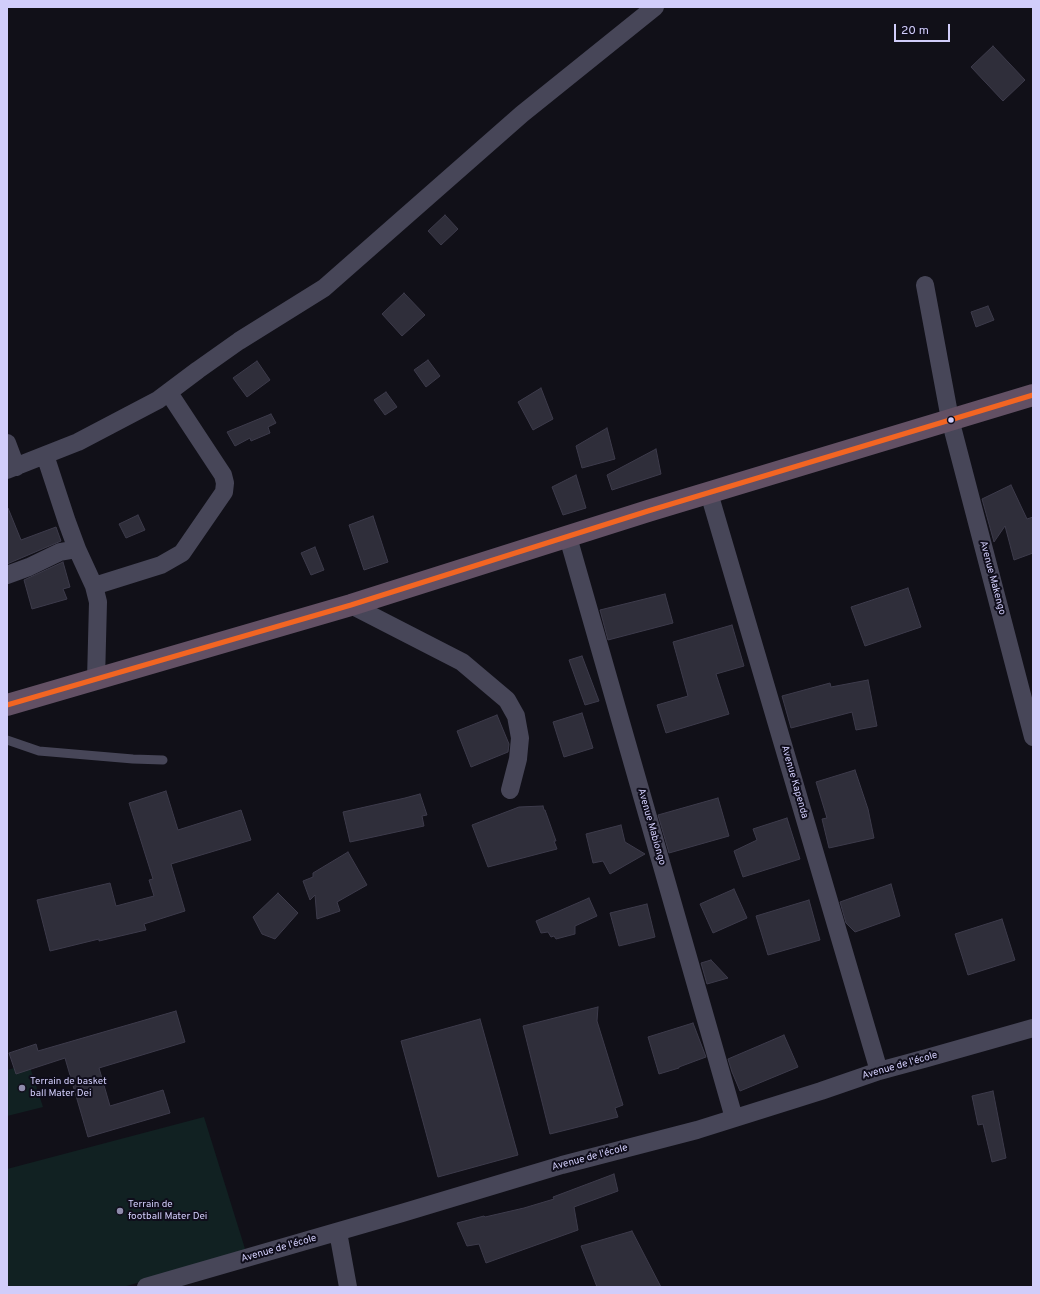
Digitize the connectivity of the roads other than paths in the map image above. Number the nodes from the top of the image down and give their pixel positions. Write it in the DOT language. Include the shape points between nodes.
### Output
graph roads {
  1 [pos="656,7"];
  2 [pos="925,285"];
  3 [pos="169,393"];
  4 [pos="1033,395"];
  5 [pos="950,419"];
  6 [pos="7,442"];
  7 [pos="45,455"];
  8 [pos="11,468"];
  9 [pos="709,493"];
  10 [pos="568,536"];
  11 [pos="77,549"];
  12 [pos="7,575"];
  13 [pos="94,586"];
  14 [pos="351,605"];
  15 [pos="96,680"];
  16 [pos="7,705"];
  17 [pos="1033,737"];
  18 [pos="7,740"];
  19 [pos="164,760"];
  20 [pos="510,790"];
  21 [pos="1033,1028"];
  22 [pos="879,1071"];
  23 [pos="734,1118"];
  24 [pos="338,1232"];
  25 [pos="146,1287"];
  26 [pos="348,1287"];
  1 -- 3 [label="street" via="522,114 324,288 239,341"];
  2 -- 5 [label="street, Avenue Makengo"];
  3 -- 7 [label="street" via="78,442"];
  3 -- 13 [label="street" via="223,475 224,492 182,553 161,565"];
  4 -- 5 [label="highway"];
  5 -- 9 [label="highway"];
  5 -- 17 [label="street, Avenue Makengo"];
  6 -- 8 [label="street"];
  7 -- 8 [label="street"];
  7 -- 11 [label="street"];
  9 -- 10 [label="highway"];
  9 -- 22 [label="street, Avenue Kapenda"];
  10 -- 14 [label="highway"];
  10 -- 23 [label="street, Avenue Mabiongo"];
  11 -- 12 [label="street" via="60,552"];
  11 -- 13 [label="street"];
  13 -- 15 [label="street" via="98,602"];
  14 -- 15 [label="highway"];
  14 -- 20 [label="street" via="462,662 507,700 516,716 520,738 518,759"];
  15 -- 16 [label="highway"];
  18 -- 19 [label="lane" via="39,751"];
  21 -- 22 [label="street, Avenue de l'école"];
  22 -- 23 [label="street, Avenue de l'école"];
  23 -- 24 [label="street, Avenue de l'école" via="562,1165"];
  24 -- 25 [label="street, Avenue de l'école"];
  24 -- 26 [label="street"];
}
